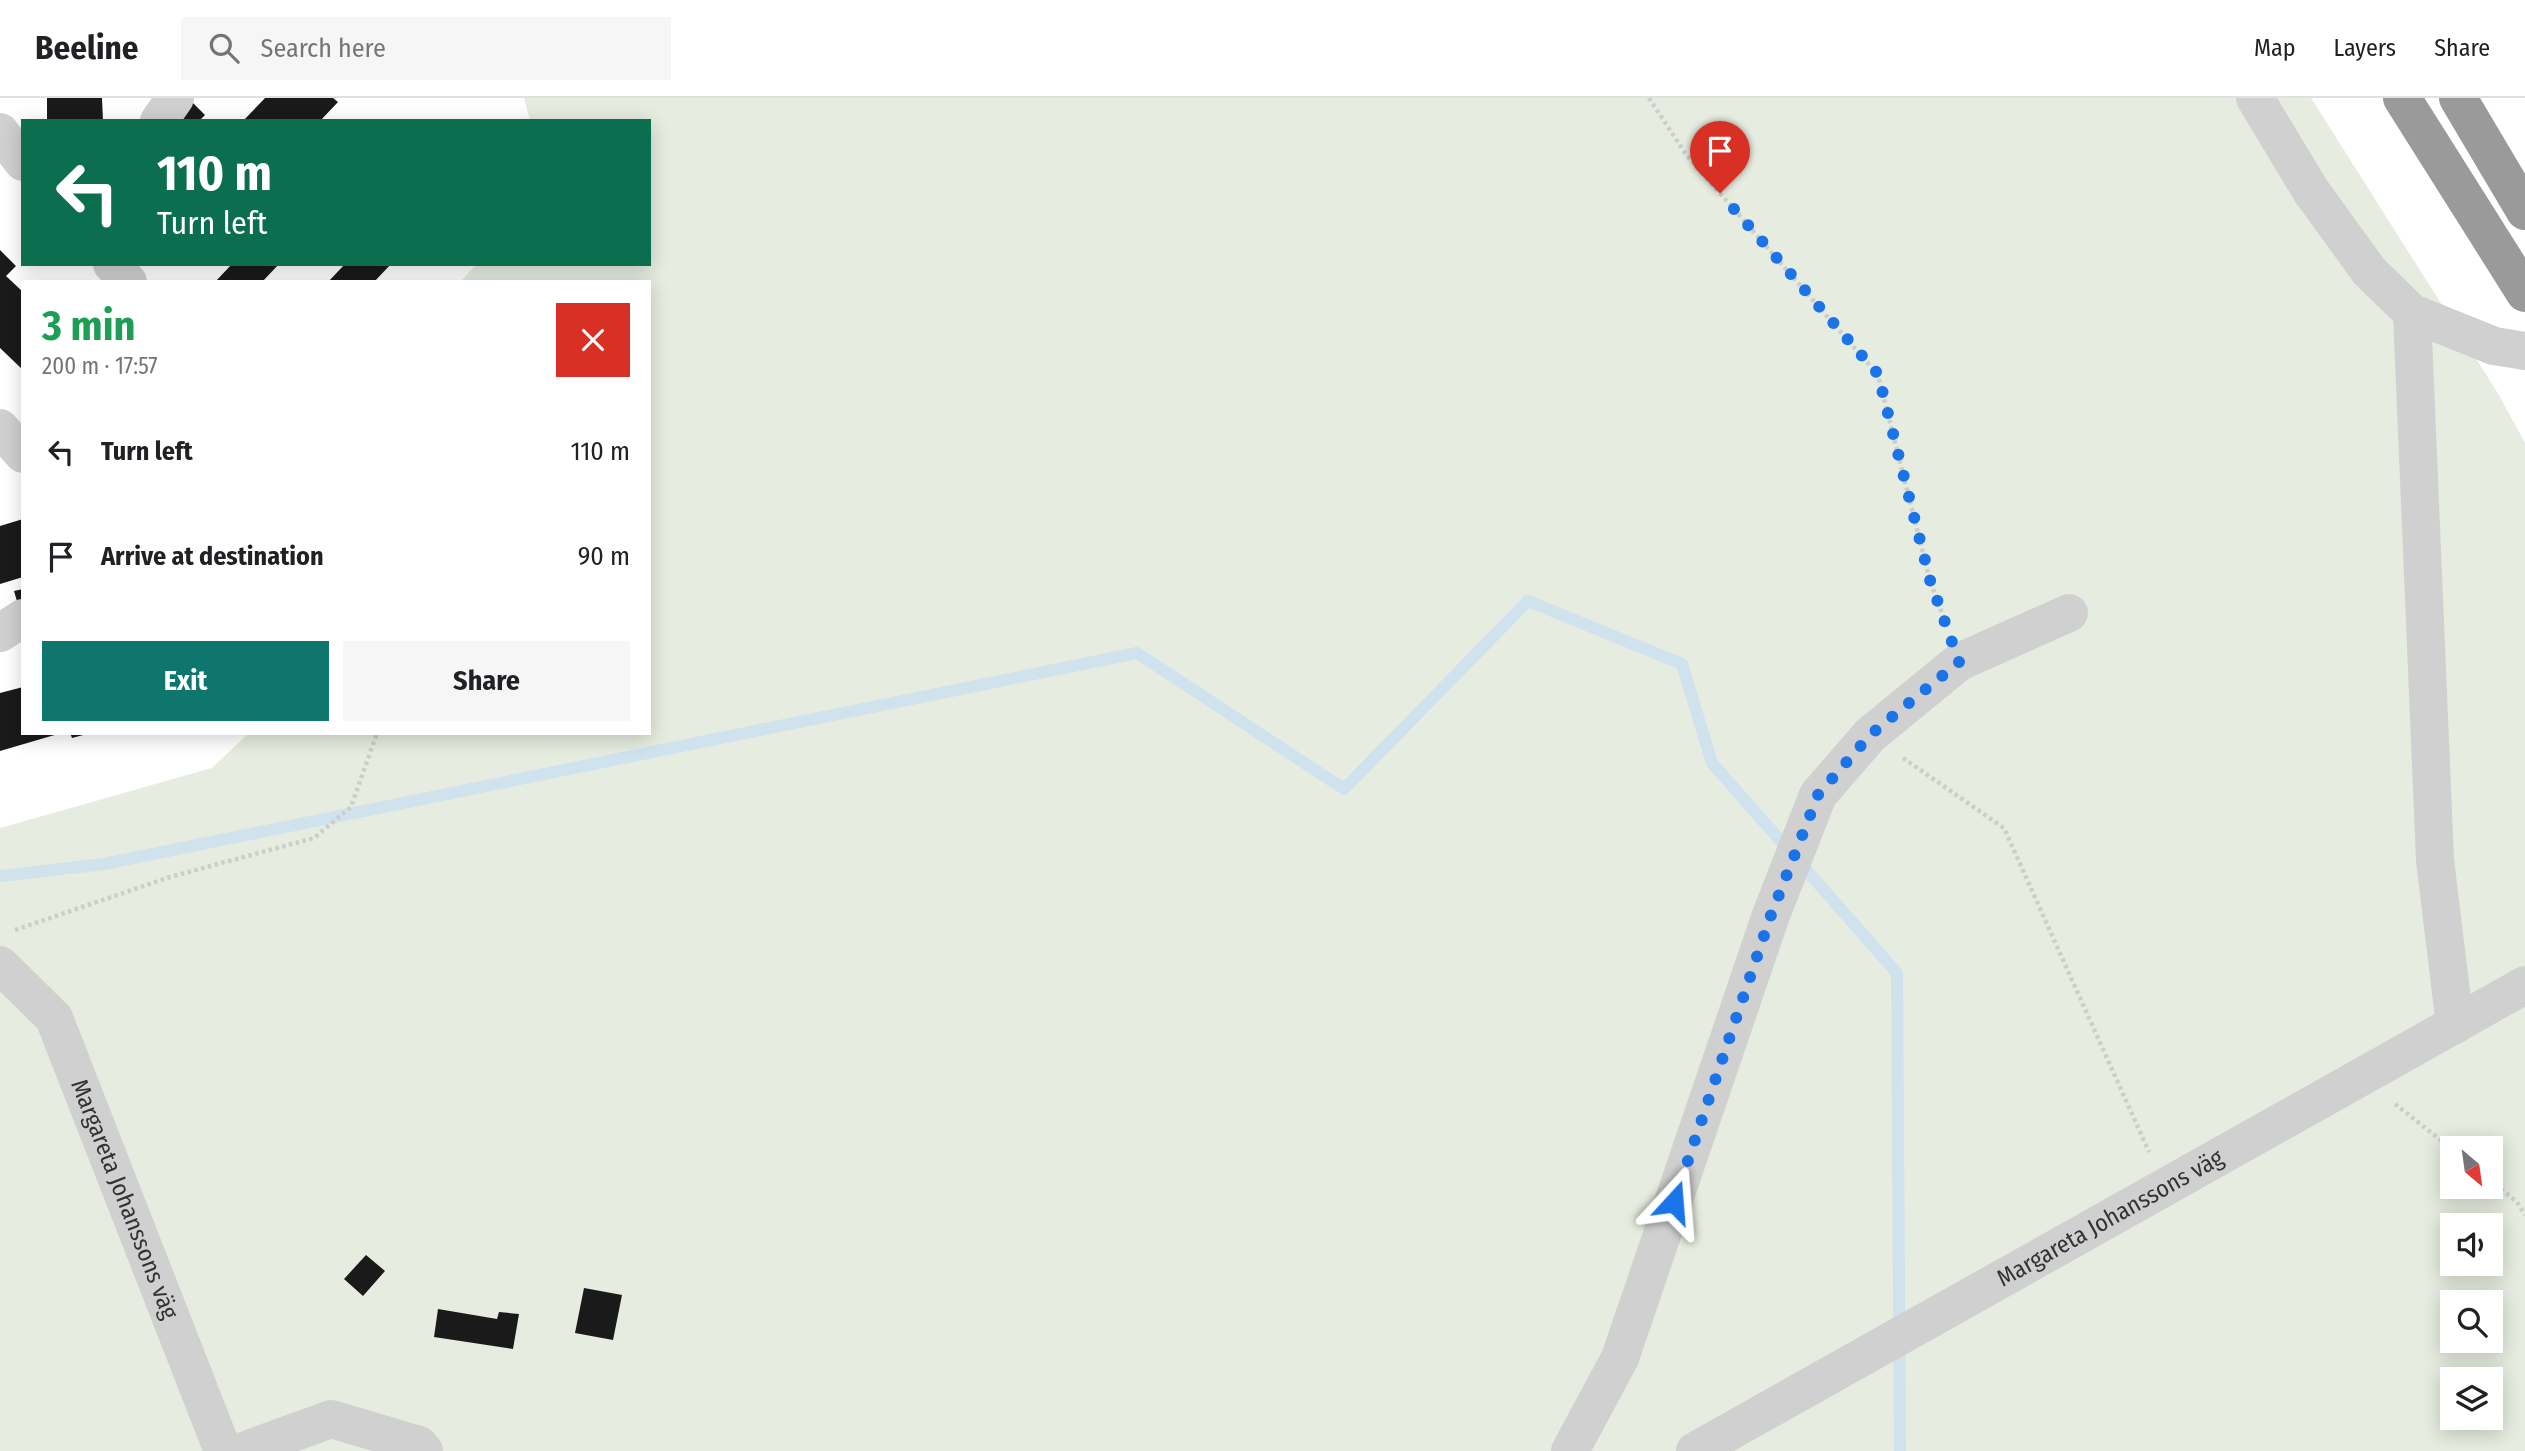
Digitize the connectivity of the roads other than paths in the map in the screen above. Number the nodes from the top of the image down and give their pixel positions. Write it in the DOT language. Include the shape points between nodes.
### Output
graph roads {
  1 [pos="2255,98"];
  2 [pos="2402,98"];
  3 [pos="2458,98"];
  4 [pos="0,132"];
  5 [pos="21,159"];
  6 [pos="2525,211"];
  7 [pos="115,266"];
  8 [pos="126,280"];
  9 [pos="2525,293"];
  10 [pos="2412,313"];
  11 [pos="2525,351"];
  12 [pos="0,428"];
  13 [pos="21,452"];
  14 [pos="2069,613"];
  15 [pos="21,619"];
  16 [pos="0,633"];
  17 [pos="1,950"];
  18 [pos="2525,985"];
  19 [pos="2455,1025"];
  20 [pos="223,1451"];
  21 [pos="243,1451"];
  22 [pos="424,1451"];
  23 [pos="1570,1451"];
  24 [pos="1695,1451"];
  1 -- 10 [label="lane" via="2311,191 2369,271"];
  2 -- 9 [label="highway"];
  3 -- 6 [label="highway"];
  4 -- 5 [label="lane"];
  7 -- 8 [label="lane"];
  10 -- 11 [label="lane" via="2494,346"];
  10 -- 19 [label="lane" via="2435,860"];
  12 -- 13 [label="lane"];
  14 -- 23 [label="lane" via="1959,662 1870,735 1818,795 1771,915 1620,1358"];
  15 -- 16 [label="lane"];
  17 -- 20 [label="lane, Margareta Johanssons väg" via="54,1018"];
  18 -- 19 [label="lane, Margareta Johanssons väg"];
  19 -- 24 [label="lane, Margareta Johanssons väg"];
  21 -- 22 [label="lane" via="331,1419 419,1445"];
}
